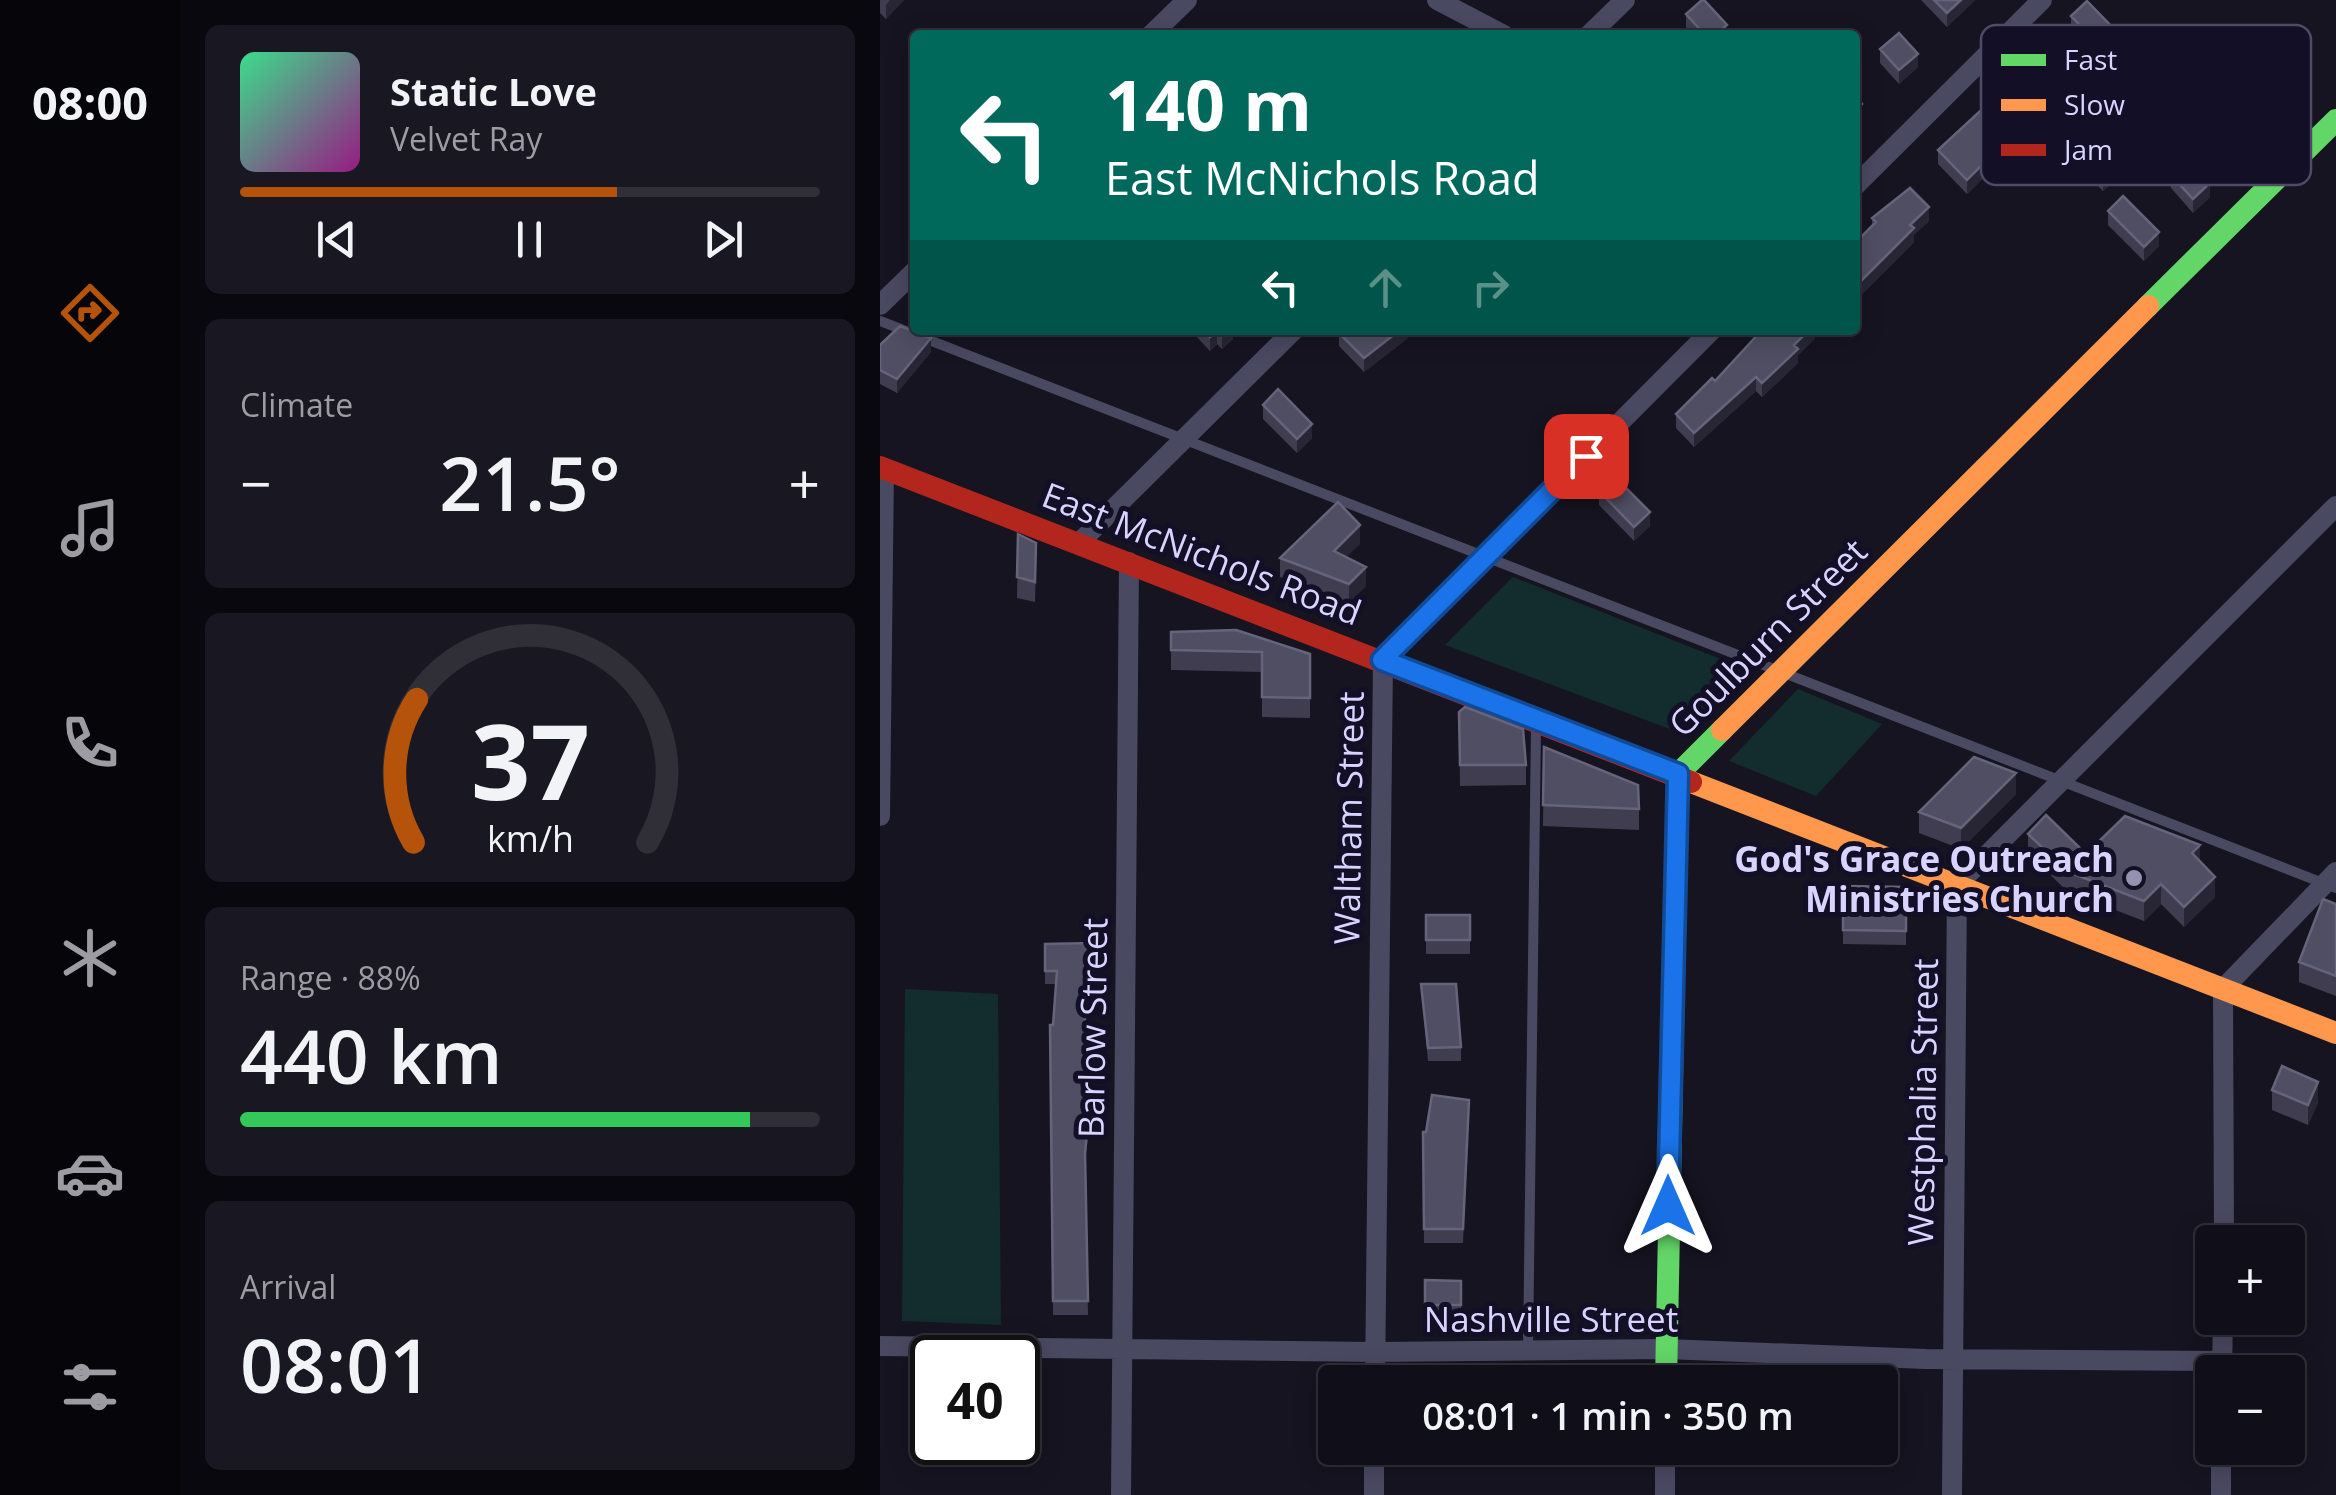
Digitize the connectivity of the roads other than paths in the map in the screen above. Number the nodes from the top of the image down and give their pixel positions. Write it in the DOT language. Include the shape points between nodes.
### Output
graph roads {
  1 [pos="1186,0"];
  2 [pos="1437,0"];
  3 [pos="1624,0"];
  4 [pos="2042,0"];
  5 [pos="2017,25"];
  6 [pos="1157,30"];
  7 [pos="1494,30"];
  8 [pos="1595,30"];
  9 [pos="1981,61"];
  10 [pos="2336,120"];
  11 [pos="2311,145"];
  12 [pos="1860,181"];
  13 [pos="2271,185"];
  14 [pos="910,275"];
  15 [pos="880,306"];
  16 [pos="880,321"];
  17 [pos="910,333"];
  18 [pos="916,335"];
  19 [pos="1289,335"];
  20 [pos="1707,335"];
  21 [pos="1183,440"];
  22 [pos="882,467"];
  23 [pos="2336,506"];
  24 [pos="1079,543"];
  25 [pos="1485,558"];
  26 [pos="1128,562"];
  27 [pos="1382,660"];
  28 [pos="1781,674"];
  29 [pos="1536,720"];
  30 [pos="1678,774"];
  31 [pos="2057,783"];
  32 [pos="880,816"];
  33 [pos="2332,881"];
  34 [pos="1957,885"];
  35 [pos="2223,989"];
  36 [pos="2336,1033"];
  37 [pos="2224,1225"];
  38 [pos="880,1346"];
  39 [pos="1121,1349"];
  40 [pos="1528,1350"];
  41 [pos="1666,1350"];
  42 [pos="1375,1352"];
  43 [pos="1953,1359"];
  44 [pos="1375,1365"];
  45 [pos="1666,1365"];
  46 [pos="2195,1366"];
  47 [pos="1374,1465"];
  48 [pos="1665,1465"];
  49 [pos="2221,1465"];
  50 [pos="1120,1495"];
  51 [pos="1374,1495"];
  52 [pos="1665,1495"];
  53 [pos="1952,1495"];
  54 [pos="2221,1495"];
  1 -- 6 [label="street"];
  2 -- 7 [label="street"];
  3 -- 8 [label="street"];
  4 -- 5 [label="street"];
  9 -- 12 [label="street"];
  10 -- 11 [label="street, Goulburn Street"];
  13 -- 28 [label="street, Goulburn Street"];
  14 -- 15 [label="street"];
  16 -- 17 [label="lane"];
  18 -- 21 [label="lane"];
  19 -- 21 [label="street"];
  20 -- 25 [label="street, Waltham Street"];
  21 -- 24 [label="street"];
  21 -- 25 [label="lane"];
  22 -- 24 [label="street, East McNichols Road"];
  22 -- 32 [label="street"];
  23 -- 31 [label="street"];
  24 -- 26 [label="street, East McNichols Road"];
  25 -- 27 [label="street, Waltham Street"];
  25 -- 28 [label="lane"];
  26 -- 27 [label="street, East McNichols Road"];
  26 -- 39 [label="street, Barlow Street"];
  27 -- 29 [label="street, East McNichols Road"];
  27 -- 42 [label="street, Waltham Street"];
  28 -- 30 [label="street, Goulburn Street"];
  28 -- 31 [label="lane"];
  29 -- 30 [label="street, East McNichols Road"];
  29 -- 40 [label="lane"];
  30 -- 34 [label="street, East McNichols Road"];
  30 -- 41 [label="street, Goulburn Street"];
  31 -- 33 [label="lane"];
  31 -- 34 [label="street"];
  33 -- 35 [label="street"];
  34 -- 35 [label="street, East McNichols Road"];
  34 -- 43 [label="street, Westphalia Street"];
  35 -- 36 [label="street, East McNichols Road"];
  35 -- 37 [label="street"];
  38 -- 39 [label="street, Nashville Street"];
  39 -- 42 [label="street, Nashville Street"];
  39 -- 50 [label="street, Barlow Street"];
  40 -- 41 [label="street, Nashville Street"];
  40 -- 42 [label="street, Nashville Street"];
  41 -- 43 [label="street, Nashville Street"];
  41 -- 45 [label="street, Goulburn Street"];
  42 -- 44 [label="street, Waltham Street"];
  43 -- 46 [label="street, Nashville Street"];
  43 -- 53 [label="street, Westphalia Street"];
  47 -- 51 [label="street"];
  48 -- 52 [label="street"];
  49 -- 54 [label="street"];
}
